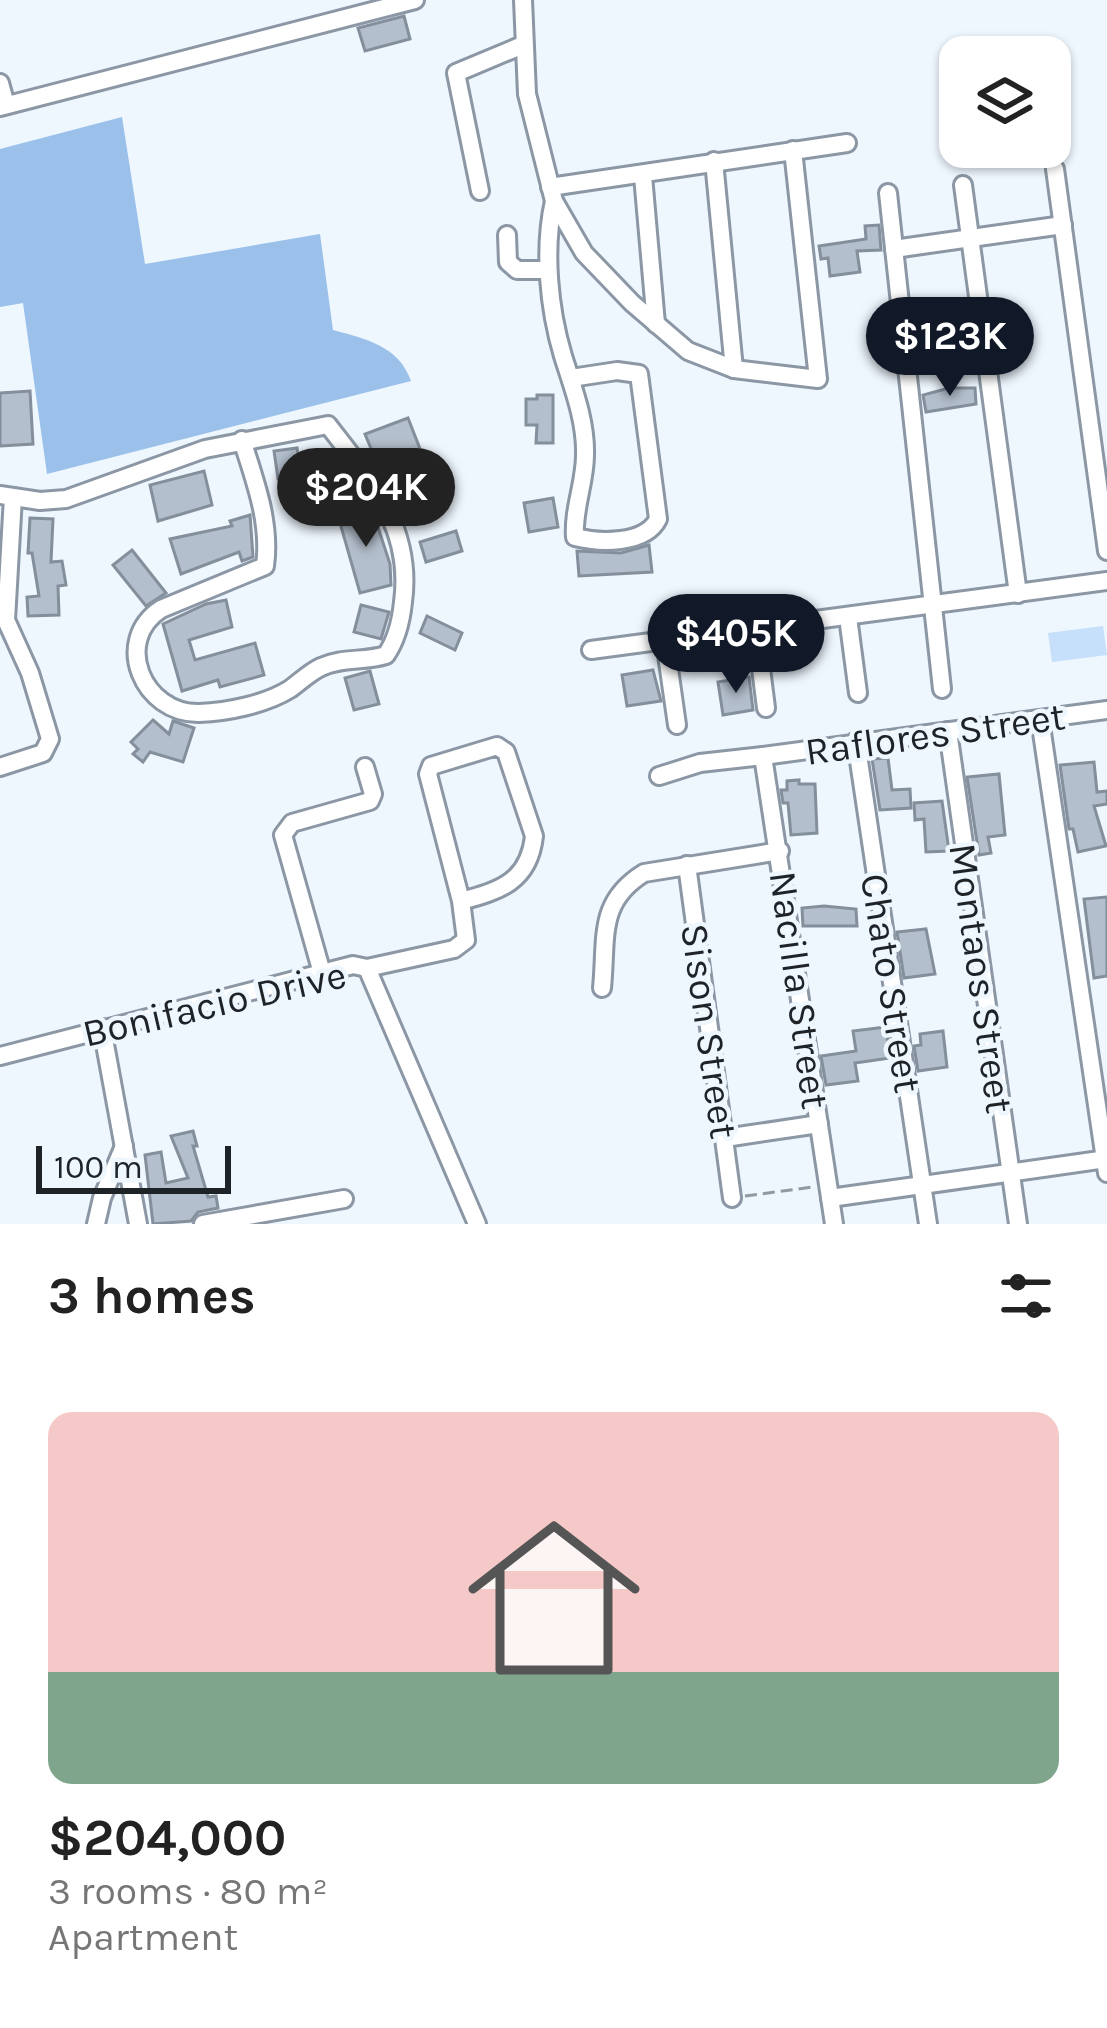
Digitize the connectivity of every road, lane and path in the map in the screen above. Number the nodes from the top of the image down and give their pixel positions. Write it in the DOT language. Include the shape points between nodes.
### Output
graph roads {
  1 [pos="415,0"];
  2 [pos="523,0"];
  3 [pos="523,45"];
  4 [pos="0,83"];
  5 [pos="3,106"];
  6 [pos="848,143"];
  7 [pos="793,150"];
  8 [pos="714,161"];
  9 [pos="1055,169"];
  10 [pos="643,176"];
  11 [pos="963,184"];
  12 [pos="480,191"];
  13 [pos="888,193"];
  14 [pos="552,194"];
  15 [pos="1063,225"];
  16 [pos="507,235"];
  17 [pos="970,238"];
  18 [pos="894,249"];
  19 [pos="548,270"];
  20 [pos="656,324"];
  21 [pos="734,369"];
  22 [pos="571,378"];
  23 [pos="242,440"];
  24 [pos="6,496"];
  25 [pos="1107,551"];
  26 [pos="1107,581"];
  27 [pos="1018,594"];
  28 [pos="933,606"];
  29 [pos="848,617"];
  30 [pos="756,629"];
  31 [pos="5,633"];
  32 [pos="664,641"];
  33 [pos="591,650"];
  34 [pos="942,689"];
  35 [pos="858,693"];
  36 [pos="766,708"];
  37 [pos="1107,710"];
  38 [pos="1040,719"];
  39 [pos="676,724"];
  40 [pos="948,731"];
  41 [pos="856,741"];
  42 [pos="764,756"];
  43 [pos="0,766"];
  44 [pos="365,767"];
  45 [pos="659,776"];
  46 [pos="780,851"];
  47 [pos="687,865"];
  48 [pos="461,901"];
  49 [pos="367,968"];
  50 [pos="322,973"];
  51 [pos="602,988"];
  52 [pos="102,1028"];
  53 [pos="0,1056"];
  54 [pos="819,1124"];
  55 [pos="725,1138"];
  56 [pos="126,1143"];
  57 [pos="1106,1164"];
  58 [pos="1010,1172"];
  59 [pos="922,1185"];
  60 [pos="829,1191"];
  61 [pos="732,1198"];
  62 [pos="344,1199"];
  63 [pos="96,1224"];
  64 [pos="138,1224"];
  65 [pos="203,1224"];
  66 [pos="477,1224"];
  67 [pos="834,1224"];
  68 [pos="928,1224"];
  69 [pos="1018,1224"];
  1 -- 5 [label="street"];
  2 -- 3 [label="street"];
  3 -- 12 [label="street" via="456,73"];
  3 -- 14 [label="street"];
  4 -- 5 [label="street"];
  6 -- 7 [label="street"];
  7 -- 8 [label="street"];
  7 -- 21 [label="street" via="818,379"];
  8 -- 10 [label="street"];
  8 -- 21 [label="street"];
  9 -- 15 [label="street"];
  10 -- 14 [label="street"];
  10 -- 20 [label="street"];
  11 -- 17 [label="street"];
  13 -- 18 [label="street"];
  14 -- 19 [label="street"];
  14 -- 20 [label="street" via="584,254"];
  15 -- 17 [label="street"];
  15 -- 25 [label="street"];
  16 -- 19 [label="street" via="508,262 517,270"];
  17 -- 18 [label="street"];
  17 -- 27 [label="street"];
  18 -- 28 [label="street"];
  19 -- 22 [label="street"];
  20 -- 21 [label="street" via="688,351"];
  22 -- 22 [label="street" via="585,456 575,537 644,536 658,519 638,374"];
  23 -- 23 [label="street" via="328,425 392,513 405,560 401,623 386,655 320,668 248,704 185,712 162,704 142,681 136,649 148,617 265,566 263,516"];
  23 -- 24 [label="street" via="79,496"];
  24 -- 31 [label="street"];
  26 -- 27 [label="street"];
  27 -- 28 [label="street"];
  28 -- 29 [label="street"];
  28 -- 34 [label="street"];
  29 -- 30 [label="street"];
  29 -- 35 [label="street"];
  30 -- 32 [label="street"];
  30 -- 36 [label="street"];
  31 -- 43 [label="street" via="30,673 50,743 40,755"];
  32 -- 33 [label="street"];
  32 -- 39 [label="street"];
  37 -- 38 [label="street, Raflores Street"];
  38 -- 40 [label="street, Raflores Street"];
  38 -- 57 [label="street"];
  40 -- 41 [label="street, Raflores Street"];
  40 -- 58 [label="street, Montaos Street"];
  41 -- 42 [label="street, Raflores Street"];
  41 -- 59 [label="street, Chato Street"];
  42 -- 45 [label="street, Raflores Street"];
  42 -- 46 [label="street, Nacilla Street"];
  44 -- 50 [label="street" via="370,800 292,823 283,835"];
  46 -- 47 [label="street"];
  46 -- 54 [label="street, Nacilla Street"];
  47 -- 51 [label="street" via="644,873 614,898"];
  47 -- 55 [label="street, Sison Street"];
  48 -- 48 [label="street" via="428,774 431,766 497,746 506,752 532,849 504,889"];
  48 -- 49 [label="street" via="466,940 454,949"];
  49 -- 50 [label="street, Bonifacio Drive"];
  49 -- 66 [label="street, Bonifacio Drive"];
  50 -- 52 [label="street, Bonifacio Drive"];
  52 -- 53 [label="street, Bonifacio Drive"];
  52 -- 56 [label="street"];
  54 -- 55 [label="street"];
  54 -- 60 [label="street, Nacilla Street"];
  55 -- 61 [label="street, Sison Street"];
  56 -- 63 [label="street"];
  56 -- 64 [label="street"];
  57 -- 58 [label="street"];
  58 -- 59 [label="street"];
  58 -- 69 [label="street, Montaos Street"];
  59 -- 60 [label="street"];
  59 -- 68 [label="street, Chato Street"];
  60 -- 61 [label="path"];
  60 -- 67 [label="street, Nacilla Street"];
  62 -- 65 [label="street"];
}
